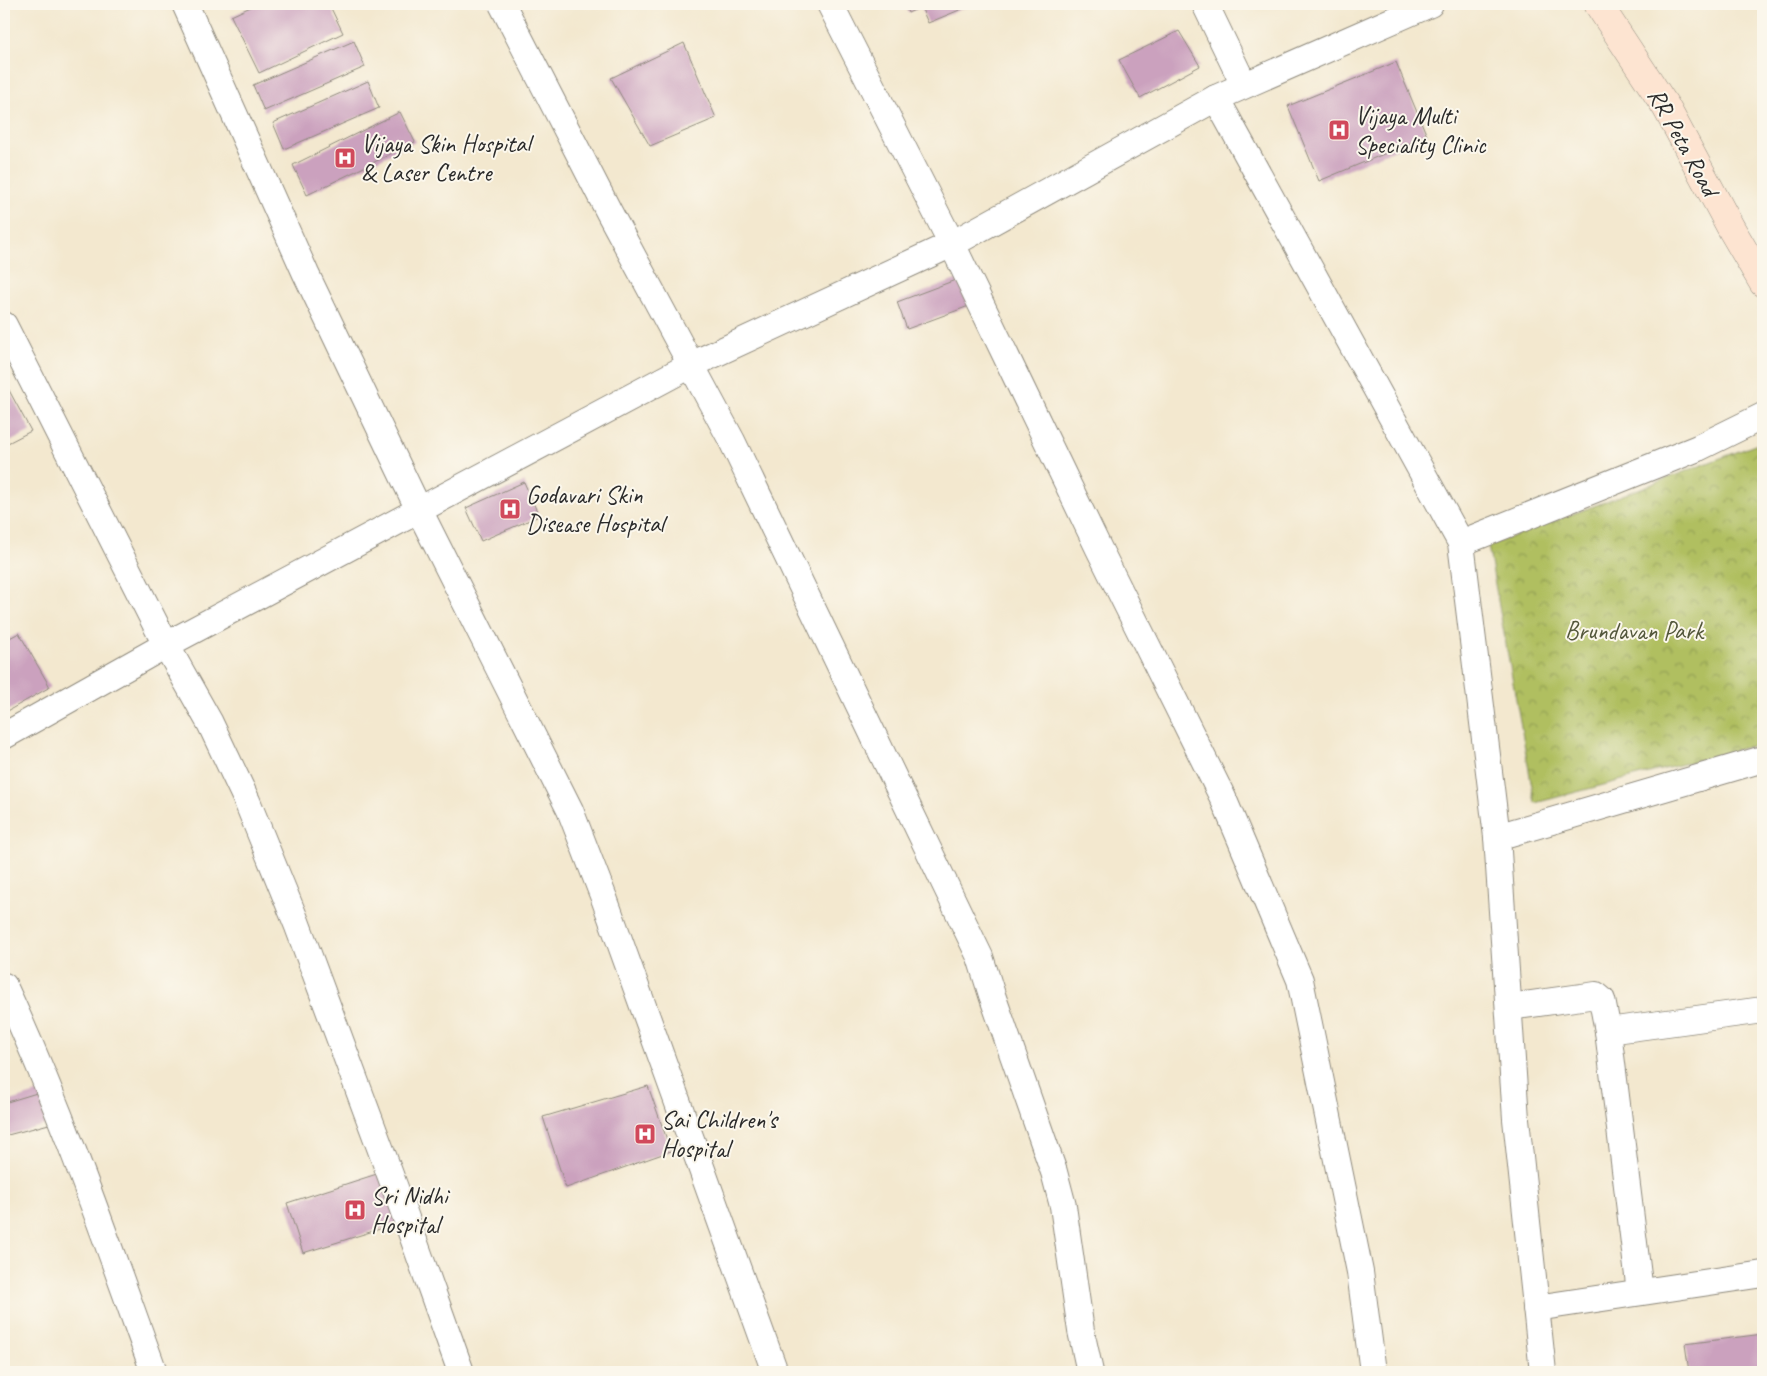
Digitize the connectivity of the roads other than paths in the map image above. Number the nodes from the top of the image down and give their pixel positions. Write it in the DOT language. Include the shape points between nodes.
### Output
graph roads {
  1 [pos="185,4"];
  2 [pos="502,4"];
  3 [pos="830,4"];
  4 [pos="1205,4"];
  5 [pos="1430,4"];
  6 [pos="1598,4"];
  7 [pos="1244,85"];
  8 [pos="1216,98"];
  9 [pos="952,244"];
  10 [pos="1763,283"];
  11 [pos="4,325"];
  12 [pos="691,365"];
  13 [pos="1763,416"];
  14 [pos="419,510"];
  15 [pos="1461,543"];
  16 [pos="166,645"];
  17 [pos="4,736"];
  18 [pos="1763,759"];
  19 [pos="1497,837"];
  20 [pos="4,986"];
  21 [pos="1508,1007"];
  22 [pos="1763,1010"];
  23 [pos="1608,1031"];
  24 [pos="1763,1274"];
  25 [pos="1640,1292"];
  26 [pos="1536,1308"];
  27 [pos="154,1372"];
  28 [pos="461,1372"];
  29 [pos="775,1372"];
  30 [pos="1090,1372"];
  31 [pos="1374,1372"];
  32 [pos="1543,1372"];
  1 -- 14 [label="street" via="306,274"];
  2 -- 12 [label="street"];
  3 -- 9 [label="street"];
  4 -- 7 [label="street"];
  5 -- 7 [label="street"];
  6 -- 10 [label="street, RR Peta Road" via="1666,108"];
  7 -- 8 [label="street"];
  8 -- 9 [label="street"];
  8 -- 15 [label="street"];
  9 -- 12 [label="street"];
  9 -- 31 [label="street" via="1223,798 1300,980 1360,1272"];
  11 -- 16 [label="street"];
  12 -- 14 [label="street"];
  12 -- 30 [label="street" via="736,450 980,957 1054,1172 1063,1206"];
  13 -- 15 [label="street" via="1698,448"];
  14 -- 16 [label="street"];
  14 -- 29 [label="street" via="570,810"];
  15 -- 19 [label="street"];
  16 -- 17 [label="street"];
  16 -- 28 [label="street" via="210,724 297,924"];
  18 -- 19 [label="street"];
  19 -- 21 [label="street"];
  20 -- 27 [label="street" via="64,1126"];
  21 -- 23 [label="street" via="1596,995 1602,1000"];
  21 -- 26 [label="street"];
  22 -- 23 [label="street"];
  23 -- 25 [label="street"];
  24 -- 25 [label="street"];
  25 -- 26 [label="street"];
  26 -- 32 [label="street"];
}
